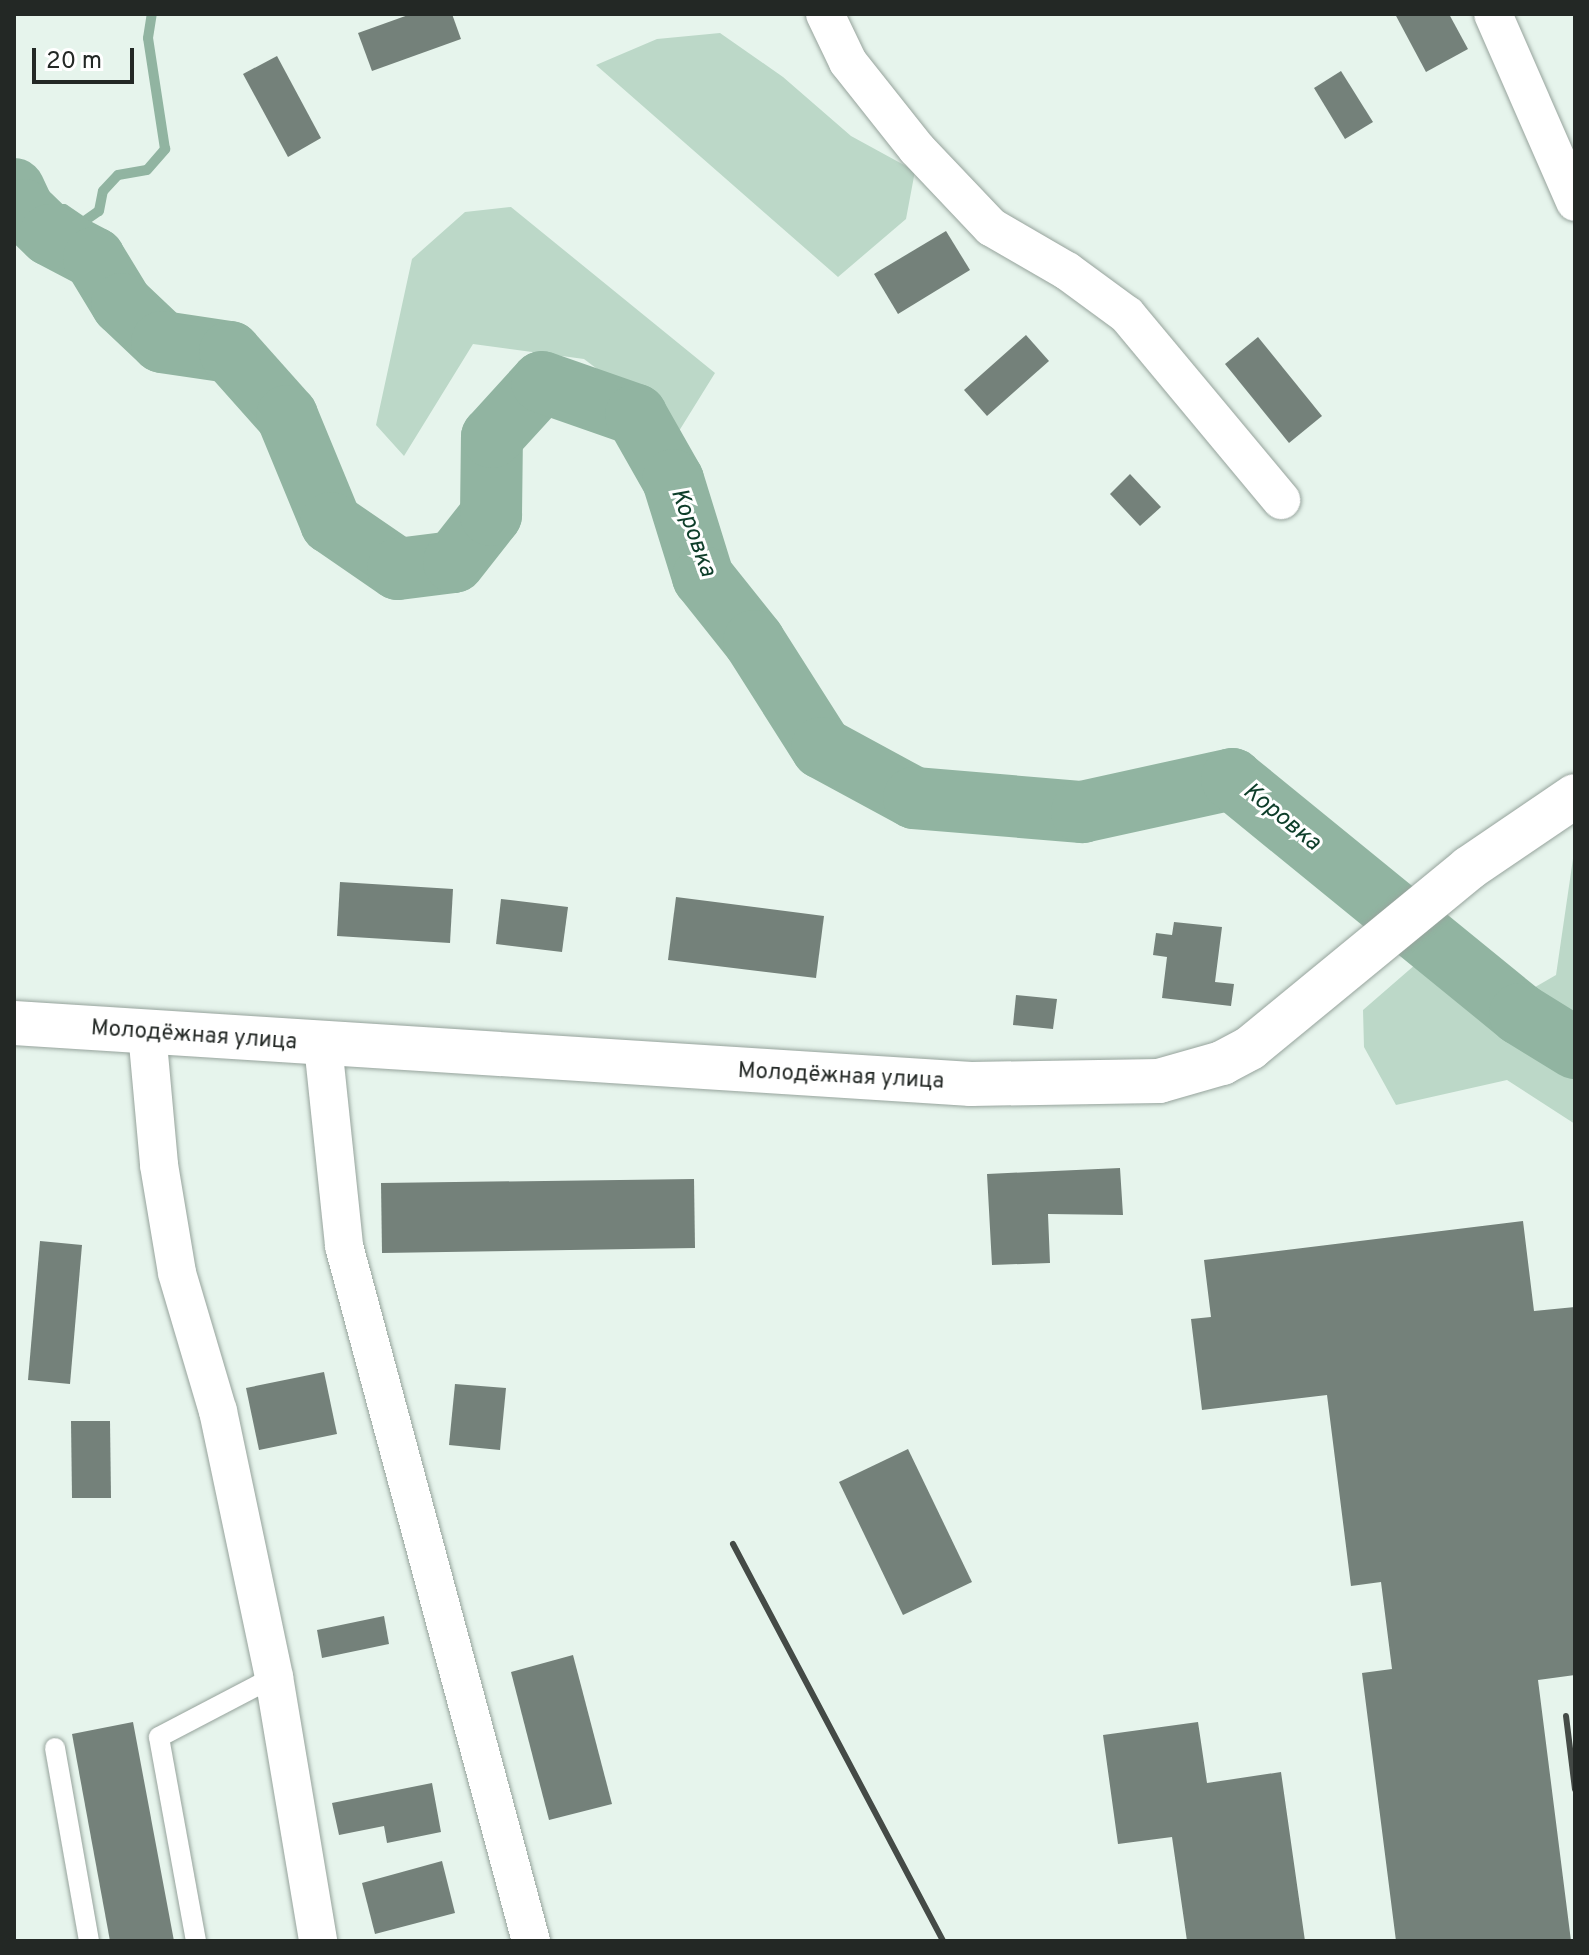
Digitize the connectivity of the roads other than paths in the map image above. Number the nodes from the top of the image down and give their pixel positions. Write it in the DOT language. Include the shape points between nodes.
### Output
graph roads {
  1 [pos="825,14"];
  2 [pos="1493,14"];
  3 [pos="1575,202"];
  4 [pos="1281,500"];
  5 [pos="1575,796"];
  6 [pos="14,1023"];
  7 [pos="147,1032"];
  8 [pos="323,1045"];
  9 [pos="274,1677"];
  10 [pos="55,1748"];
  11 [pos="89,1941"];
  12 [pos="196,1941"];
  13 [pos="318,1941"];
  14 [pos="531,1941"];
  1 -- 4 [label="street" via="848,62 917,149 991,227 1067,271 1127,315"];
  2 -- 3 [label="street"];
  5 -- 8 [label="main road, Молодёжная улица" via="1469,868 1286,1023 1222,1063 1192,1074 1133,1084 971,1084"];
  6 -- 7 [label="main road, Молодёжная улица"];
  7 -- 8 [label="main road, Молодёжная улица"];
  7 -- 9 [label="street" via="159,1165 177,1273 218,1411"];
  8 -- 14 [label="street" via="344,1246"];
  9 -- 12 [label="lane" via="159,1737"];
  9 -- 13 [label="street"];
  10 -- 11 [label="lane"];
}
